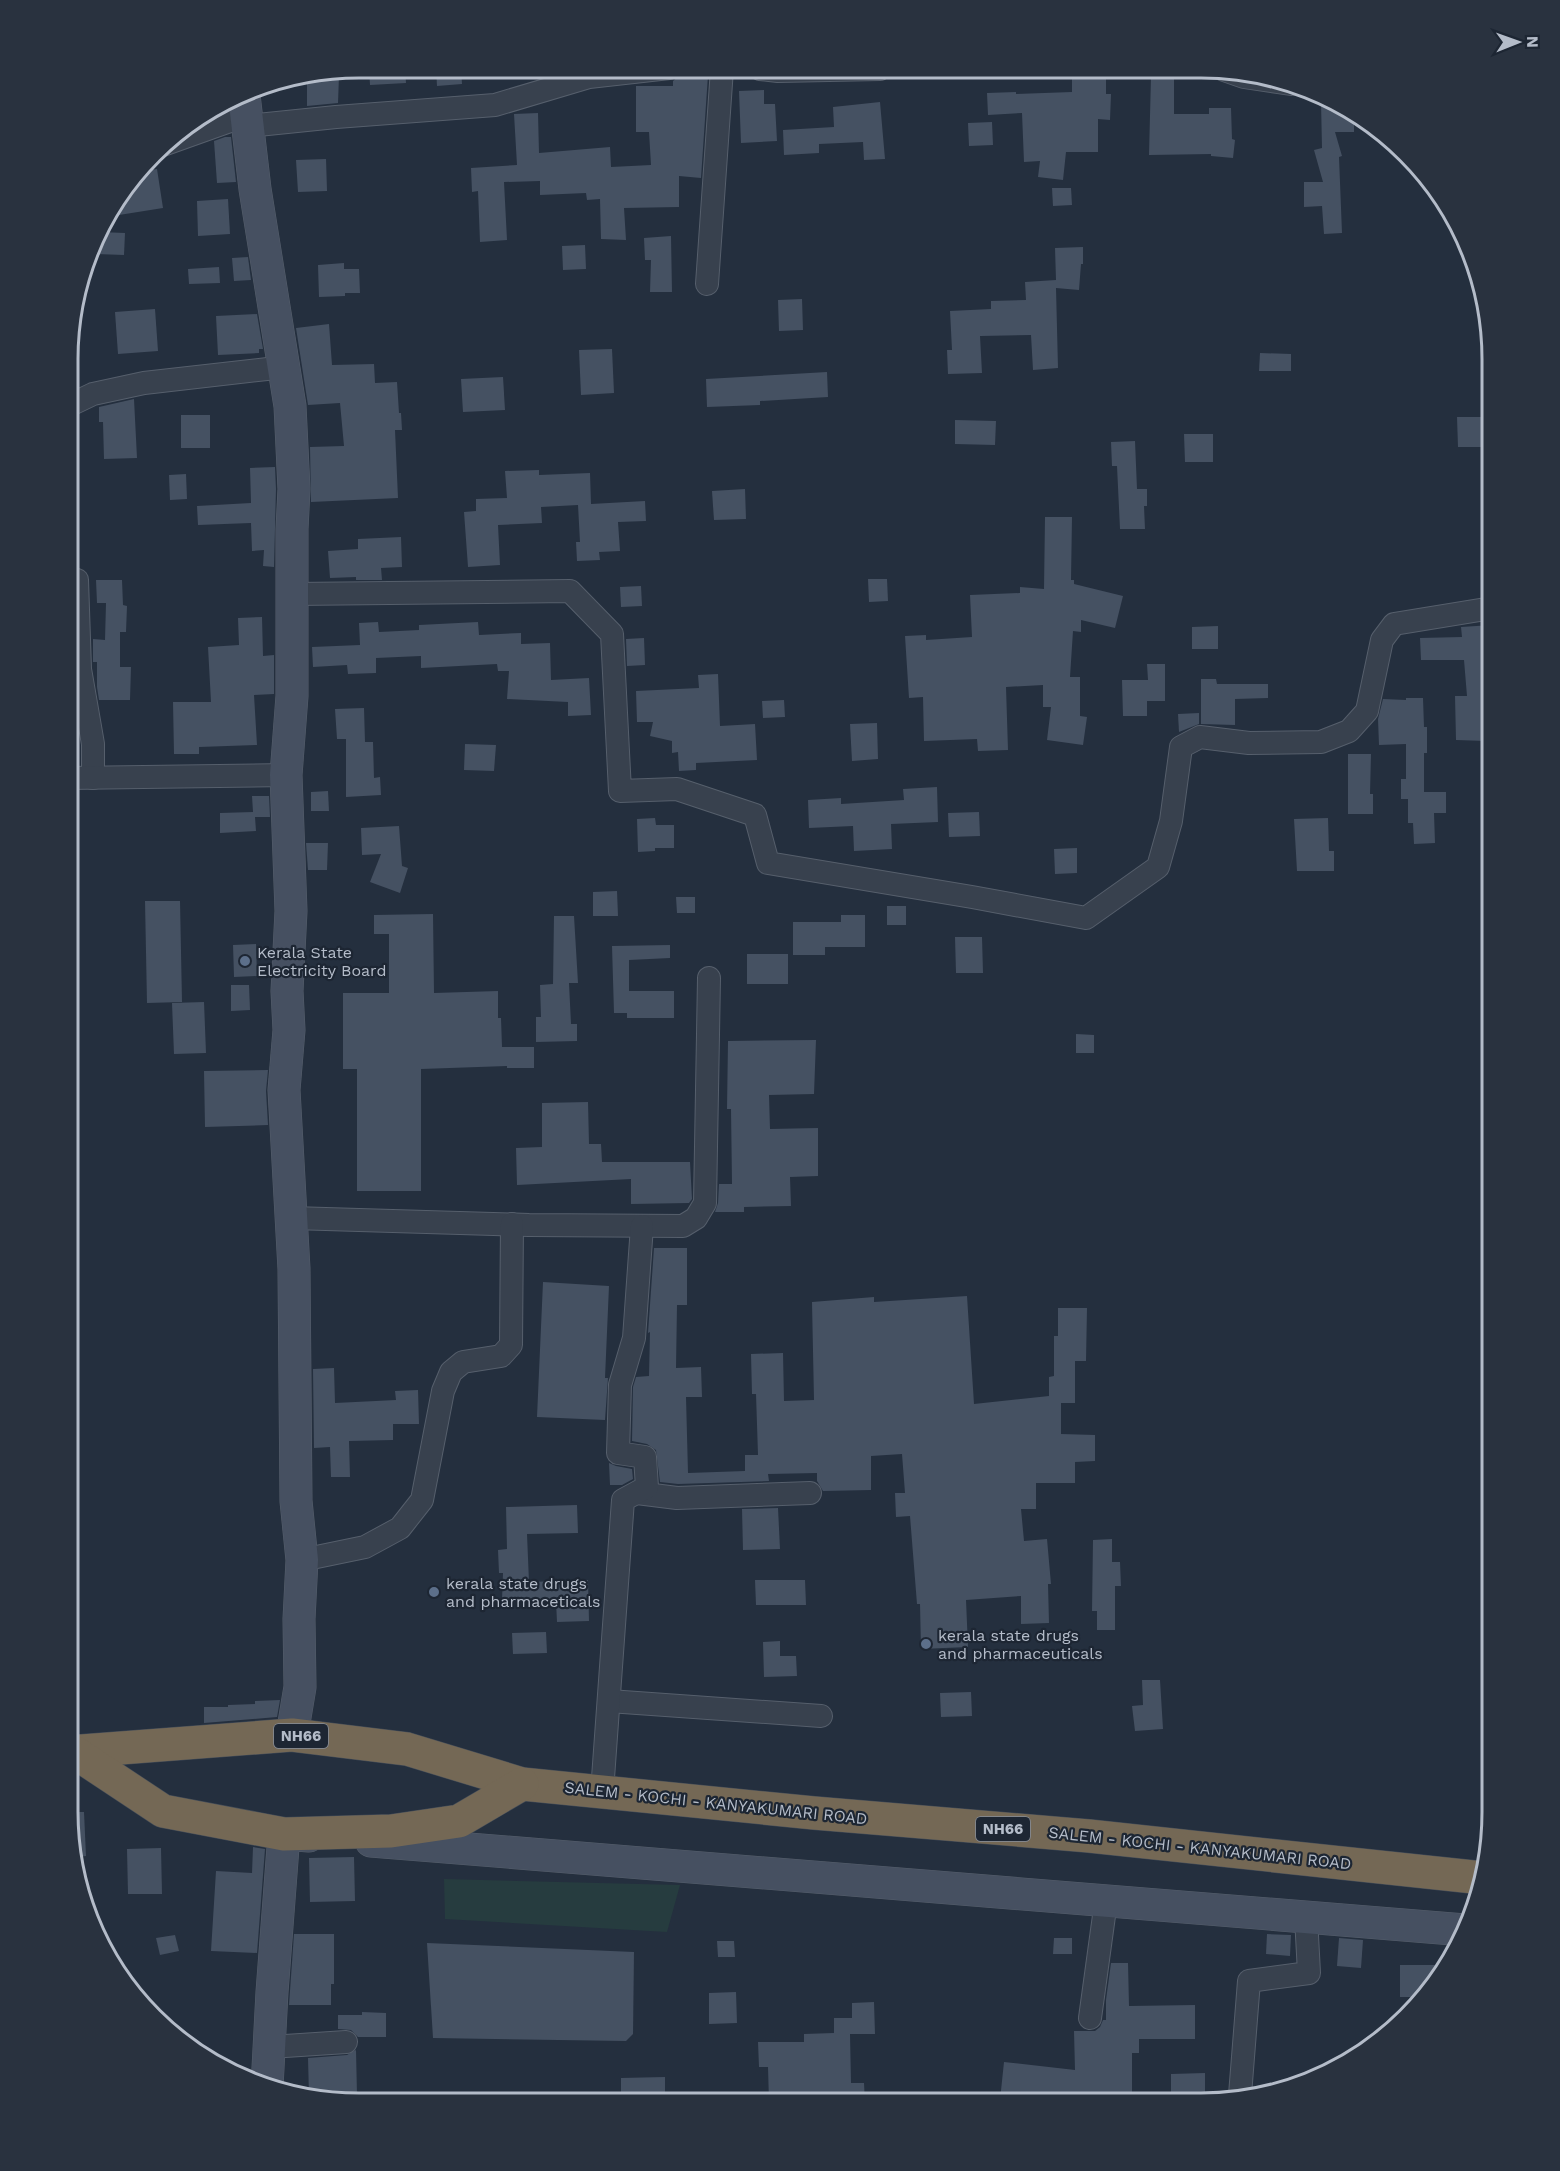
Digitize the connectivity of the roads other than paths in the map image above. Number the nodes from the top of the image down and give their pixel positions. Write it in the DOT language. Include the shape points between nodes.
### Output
graph roads {
  1 [pos="589,78"];
  2 [pos="721,78"];
  3 [pos="246,112"];
  4 [pos="191,134"];
  5 [pos="706,284"];
  6 [pos="285,367"];
  7 [pos="78,401"];
  8 [pos="293,594"];
  9 [pos="78,609"];
  10 [pos="1482,610"];
  11 [pos="286,775"];
  12 [pos="78,778"];
  13 [pos="93,778"];
  14 [pos="709,978"];
  15 [pos="292,1218"];
  16 [pos="512,1224"];
  17 [pos="642,1226"];
  18 [pos="637,1492"];
  19 [pos="810,1493"];
  20 [pos="302,1560"];
  21 [pos="609,1701"];
  22 [pos="821,1716"];
  23 [pos="292,1735"];
  24 [pos="78,1751"];
  25 [pos="78,1756"];
  26 [pos="522,1784"];
  27 [pos="602,1792"];
  28 [pos="284,1834"];
  29 [pos="1474,1877"];
  30 [pos="1106,1901"];
  31 [pos="1306,1917"];
  32 [pos="1456,1929"];
  33 [pos="1089,2018"];
  34 [pos="346,2042"];
  35 [pos="270,2047"];
  36 [pos="268,2078"];
  37 [pos="1240,2091"];
  1 -- 3 [label="street" via="495,105 336,117"];
  2 -- 5 [label="street"];
  3 -- 4 [label="street"];
  3 -- 6 [label="street"];
  6 -- 7 [label="street" via="144,383"];
  6 -- 8 [label="street" via="294,462"];
  8 -- 10 [label="street" via="570,591 612,634 620,791 677,789 755,814 768,863 1086,918 1158,867 1171,821 1181,747 1200,737 1321,742 1348,730 1367,711 1382,640 1394,624"];
  8 -- 11 [label="street"];
  9 -- 13 [label="street" via="80,669 93,744"];
  11 -- 13 [label="street"];
  11 -- 15 [label="street" via="291,911 284,1090"];
  12 -- 13 [label="street"];
  14 -- 17 [label="street" via="705,1203 696,1218 683,1226"];
  15 -- 16 [label="street"];
  15 -- 20 [label="street" via="296,1501"];
  16 -- 17 [label="street"];
  16 -- 20 [label="street" via="511,1345 501,1356 463,1362 451,1372 443,1391 422,1500 400,1528 365,1546"];
  17 -- 18 [label="street" via="634,1338 620,1385 618,1453 645,1456 647,1487"];
  18 -- 19 [label="street" via="677,1498"];
  18 -- 21 [label="street" via="623,1500"];
  20 -- 23 [label="street" via="300,1687"];
  21 -- 22 [label="street"];
  21 -- 27 [label="street"];
  23 -- 24 [label="highway, NH66"];
  23 -- 26 [label="highway, NH66" via="406,1749"];
  25 -- 28 [label="highway" via="163,1811"];
  26 -- 27 [label="highway, SALEM - KOCHI - KANYAKUMARI ROAD / NH66"];
  26 -- 28 [label="highway" via="459,1821 391,1832"];
  27 -- 29 [label="highway, SALEM - KOCHI - KANYAKUMARI ROAD / NH66" via="1089,1836"];
  28 -- 30 [label="street"];
  28 -- 35 [label="street"];
  30 -- 31 [label="street"];
  30 -- 33 [label="street"];
  31 -- 32 [label="street"];
  31 -- 37 [label="street" via="1309,1973 1248,1981"];
  34 -- 35 [label="street"];
  35 -- 36 [label="street"];
}
